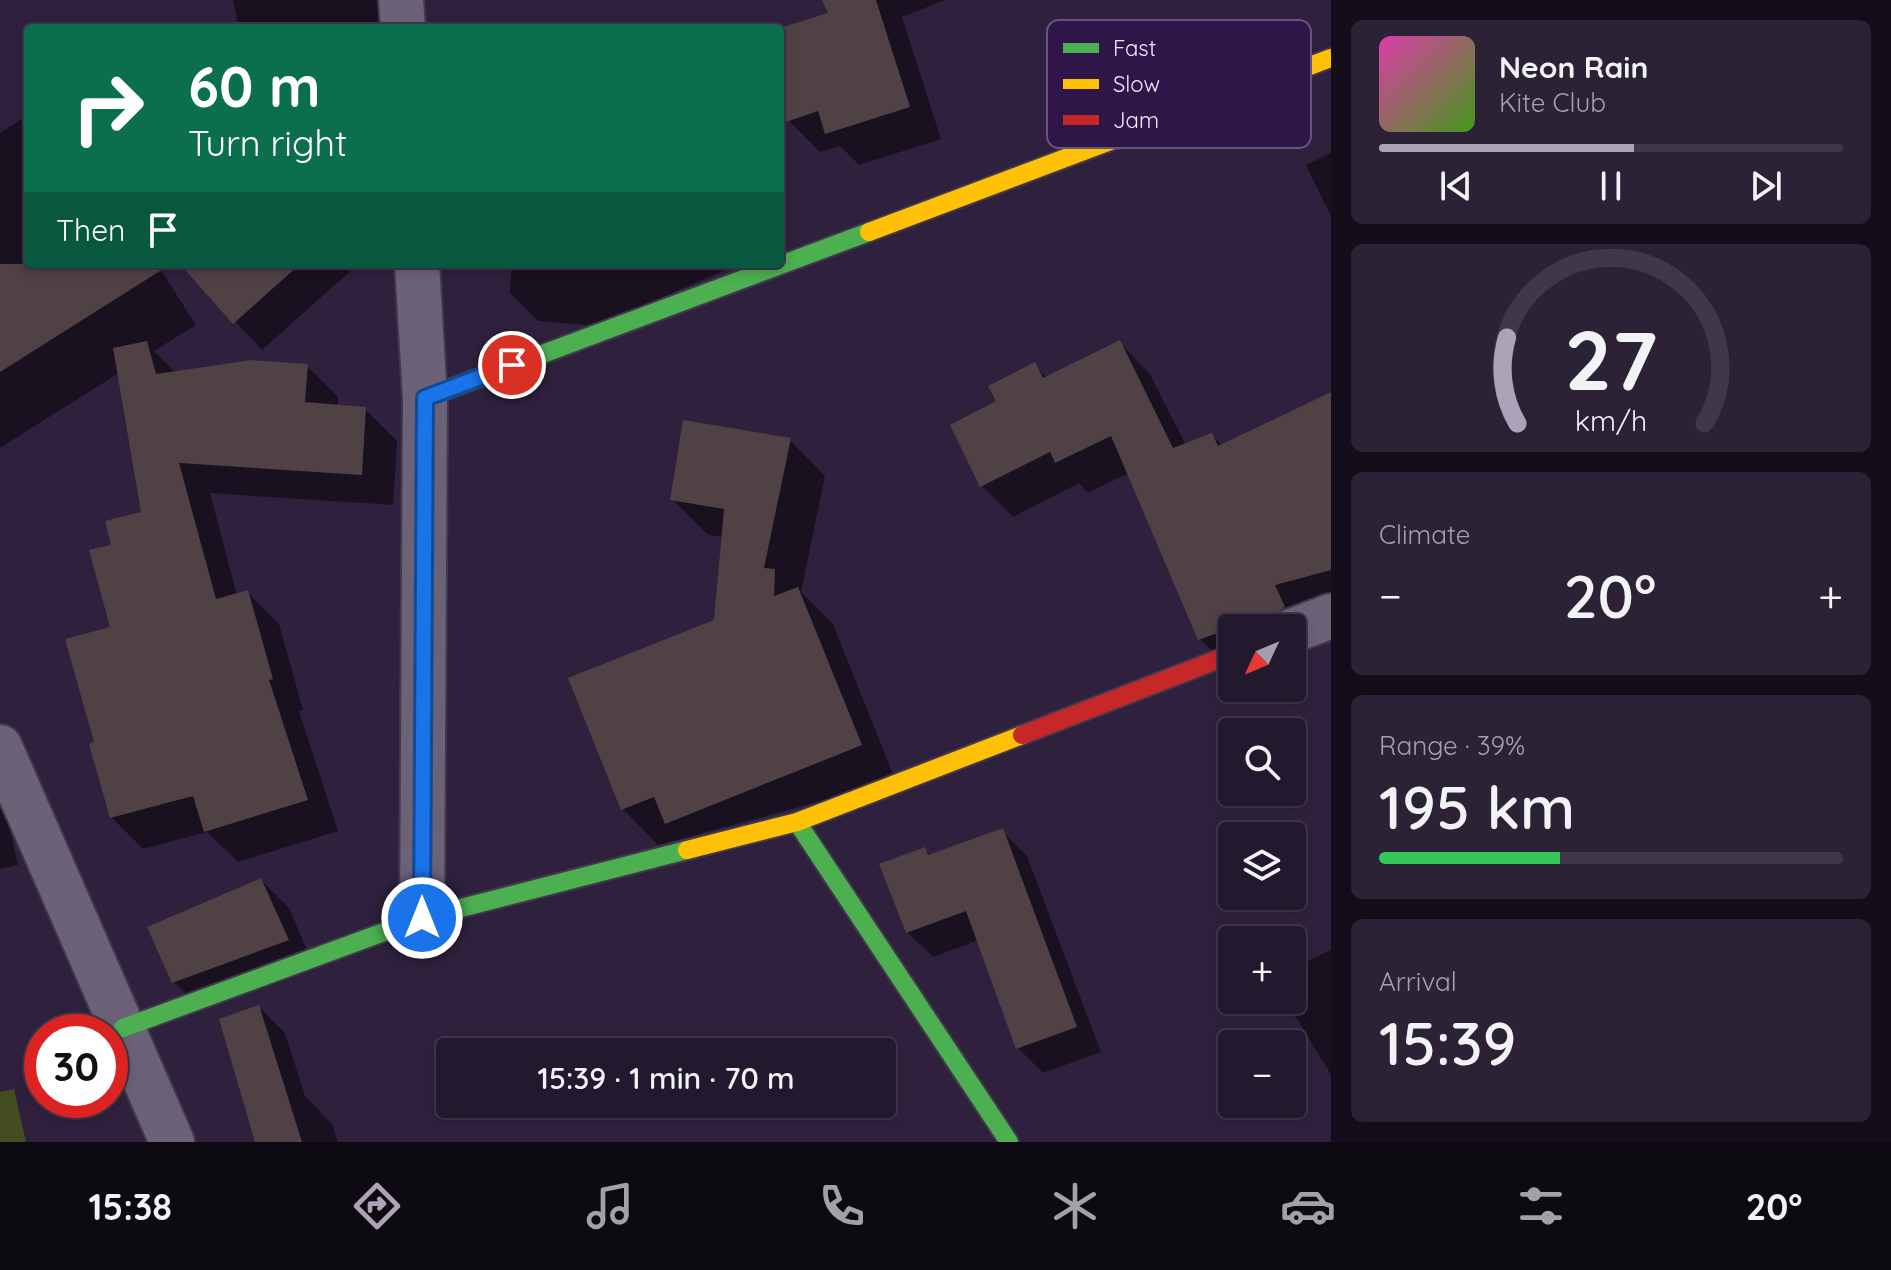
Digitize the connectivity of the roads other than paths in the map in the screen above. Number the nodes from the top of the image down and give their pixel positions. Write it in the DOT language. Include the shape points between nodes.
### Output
graph roads {
  1 [pos="401,0"];
  2 [pos="403,24"];
  3 [pos="1331,58"];
  4 [pos="1311,66"];
  5 [pos="1091,148"];
  6 [pos="784,263"];
  7 [pos="417,268"];
  8 [pos="771,268"];
  9 [pos="425,398"];
  10 [pos="1331,616"];
  11 [pos="1306,626"];
  12 [pos="1218,659"];
  13 [pos="0,747"];
  14 [pos="797,822"];
  15 [pos="422,918"];
  16 [pos="117,1014"];
  17 [pos="128,1026"];
  18 [pos="128,1040"];
  19 [pos="172,1142"];
  20 [pos="1009,1142"];
  1 -- 2 [label="street"];
  3 -- 4 [label="street"];
  5 -- 6 [label="street"];
  7 -- 9 [label="street"];
  8 -- 9 [label="street"];
  9 -- 15 [label="street"];
  10 -- 11 [label="street"];
  12 -- 14 [label="street"];
  13 -- 16 [label="street"];
  14 -- 15 [label="street"];
  14 -- 20 [label="street"];
  15 -- 17 [label="street"];
  18 -- 19 [label="street"];
}
